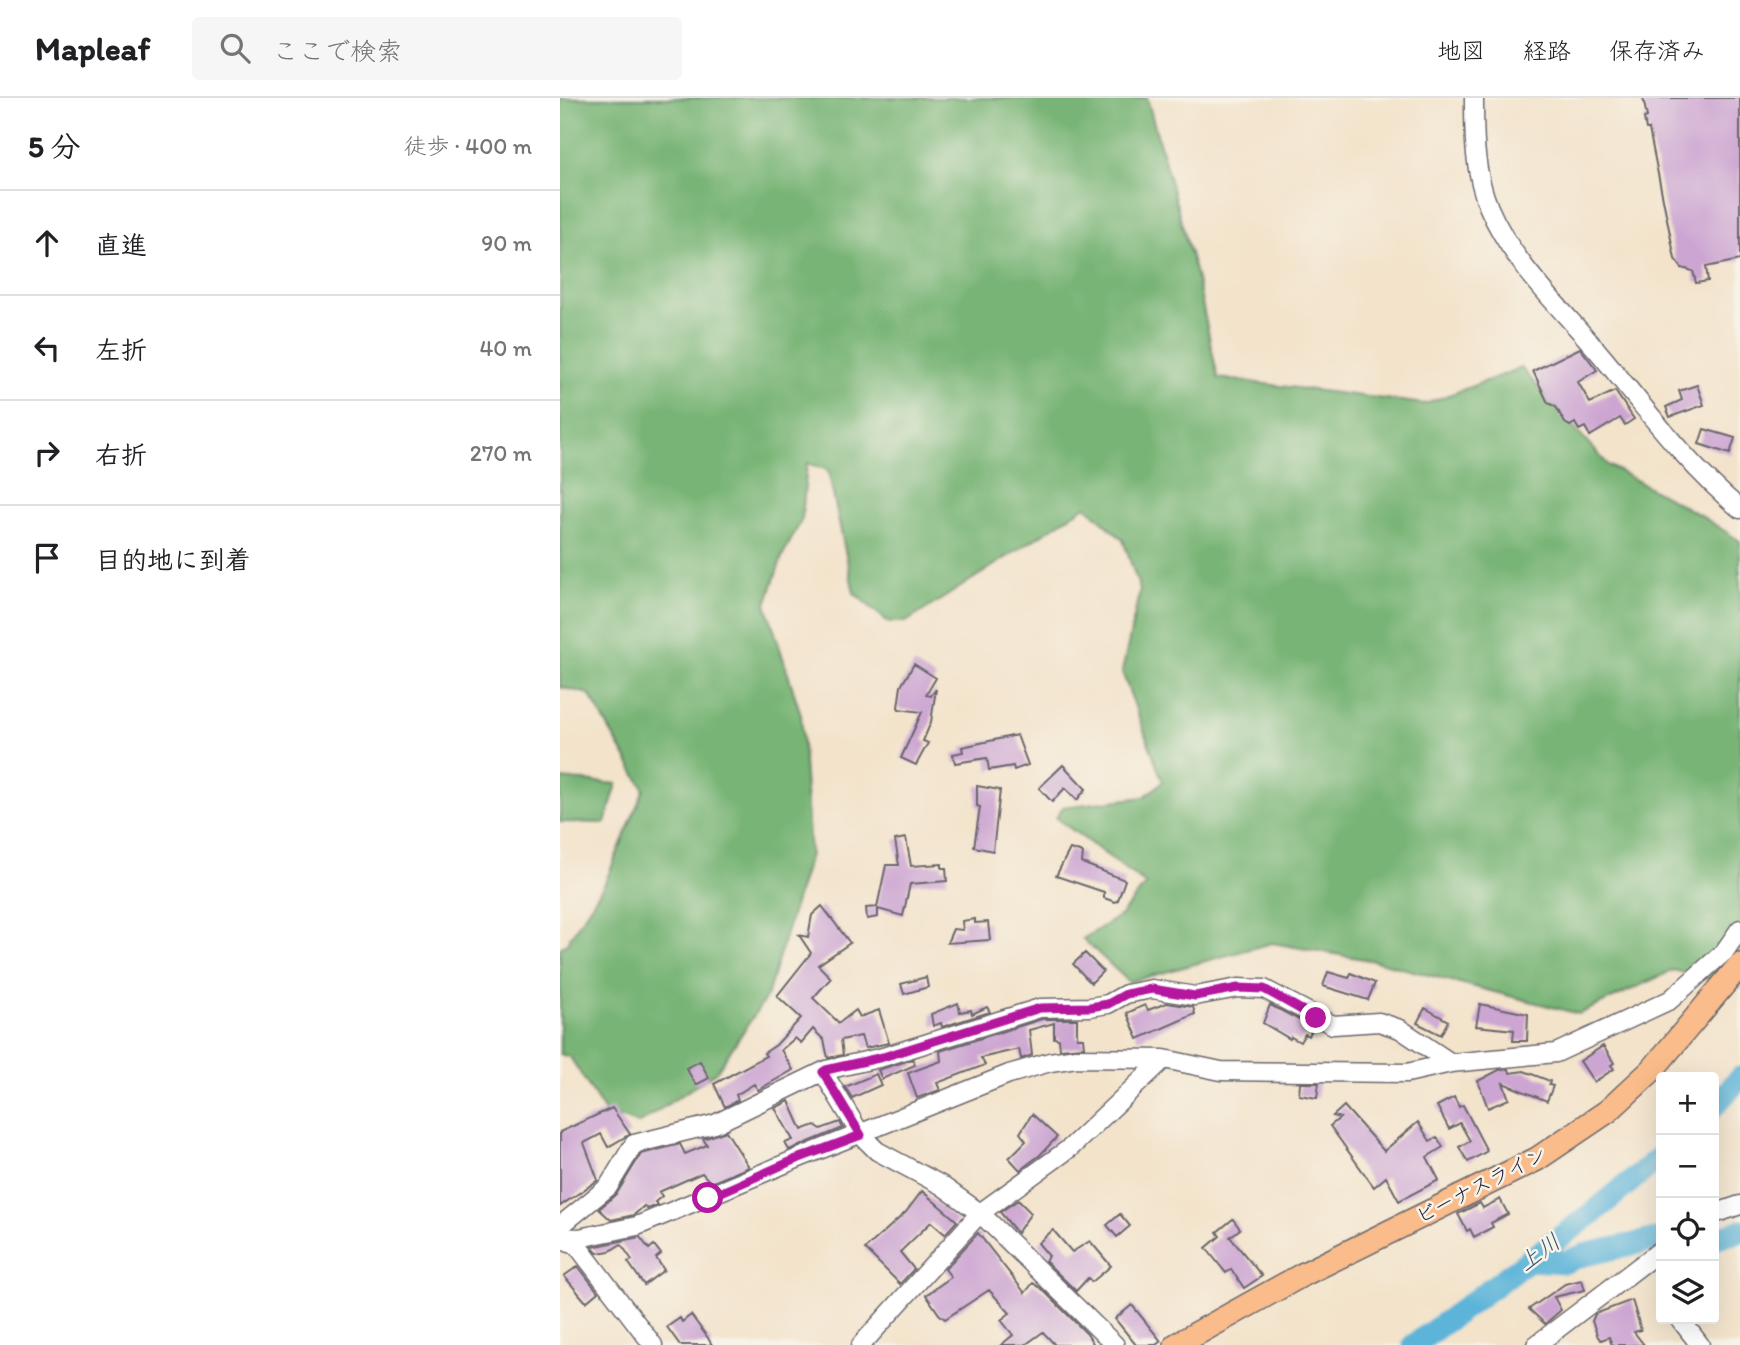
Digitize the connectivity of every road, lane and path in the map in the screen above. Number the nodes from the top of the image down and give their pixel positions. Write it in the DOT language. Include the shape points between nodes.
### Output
graph roads {
  1 [pos="1474,98"];
  2 [pos="1740,509"];
  3 [pos="1740,929"];
  4 [pos="1740,965"];
  5 [pos="1164,1059"];
  6 [pos="1451,1063"];
  7 [pos="823,1072"];
  8 [pos="861,1135"];
  9 [pos="1740,1205"];
  10 [pos="1719,1212"];
  11 [pos="980,1213"];
  12 [pos="560,1226"];
  13 [pos="560,1238"];
  14 [pos="1656,1257"];
  15 [pos="1684,1324"];
  16 [pos="653,1345"];
  17 [pos="861,1345"];
  18 [pos="1115,1345"];
  19 [pos="1176,1345"];
  20 [pos="1536,1345"];
  21 [pos="1700,1345"];
  1 -- 2 [label="street" via="1477,175 1502,234 1700,472"];
  3 -- 6 [label="street" via="1724,952 1670,1000 1581,1044 1556,1053"];
  4 -- 19 [label="main road, ビーナスライン" via="1652,1070 1608,1111 1537,1159 1302,1275"];
  5 -- 6 [label="street" via="1221,1071 1344,1074 1407,1073"];
  5 -- 8 [label="street" via="1050,1062 1009,1074"];
  5 -- 11 [label="street" via="1070,1148"];
  6 -- 7 [label="street" via="1400,1029 1379,1022 1333,1025 1264,989 1238,988 1195,996 1152,989 1126,994 1108,1004 1040,1008"];
  7 -- 8 [label="street"];
  7 -- 12 [label="street" via="715,1124 634,1144 608,1187"];
  8 -- 11 [label="street" via="877,1151 941,1185"];
  8 -- 13 [label="street" via="637,1226"];
  9 -- 10 [label="street"];
  11 -- 17 [label="street"];
  11 -- 18 [label="street"];
  13 -- 16 [label="street" via="576,1244"];
  14 -- 20 [label="street"];
  15 -- 21 [label="street"];
}
